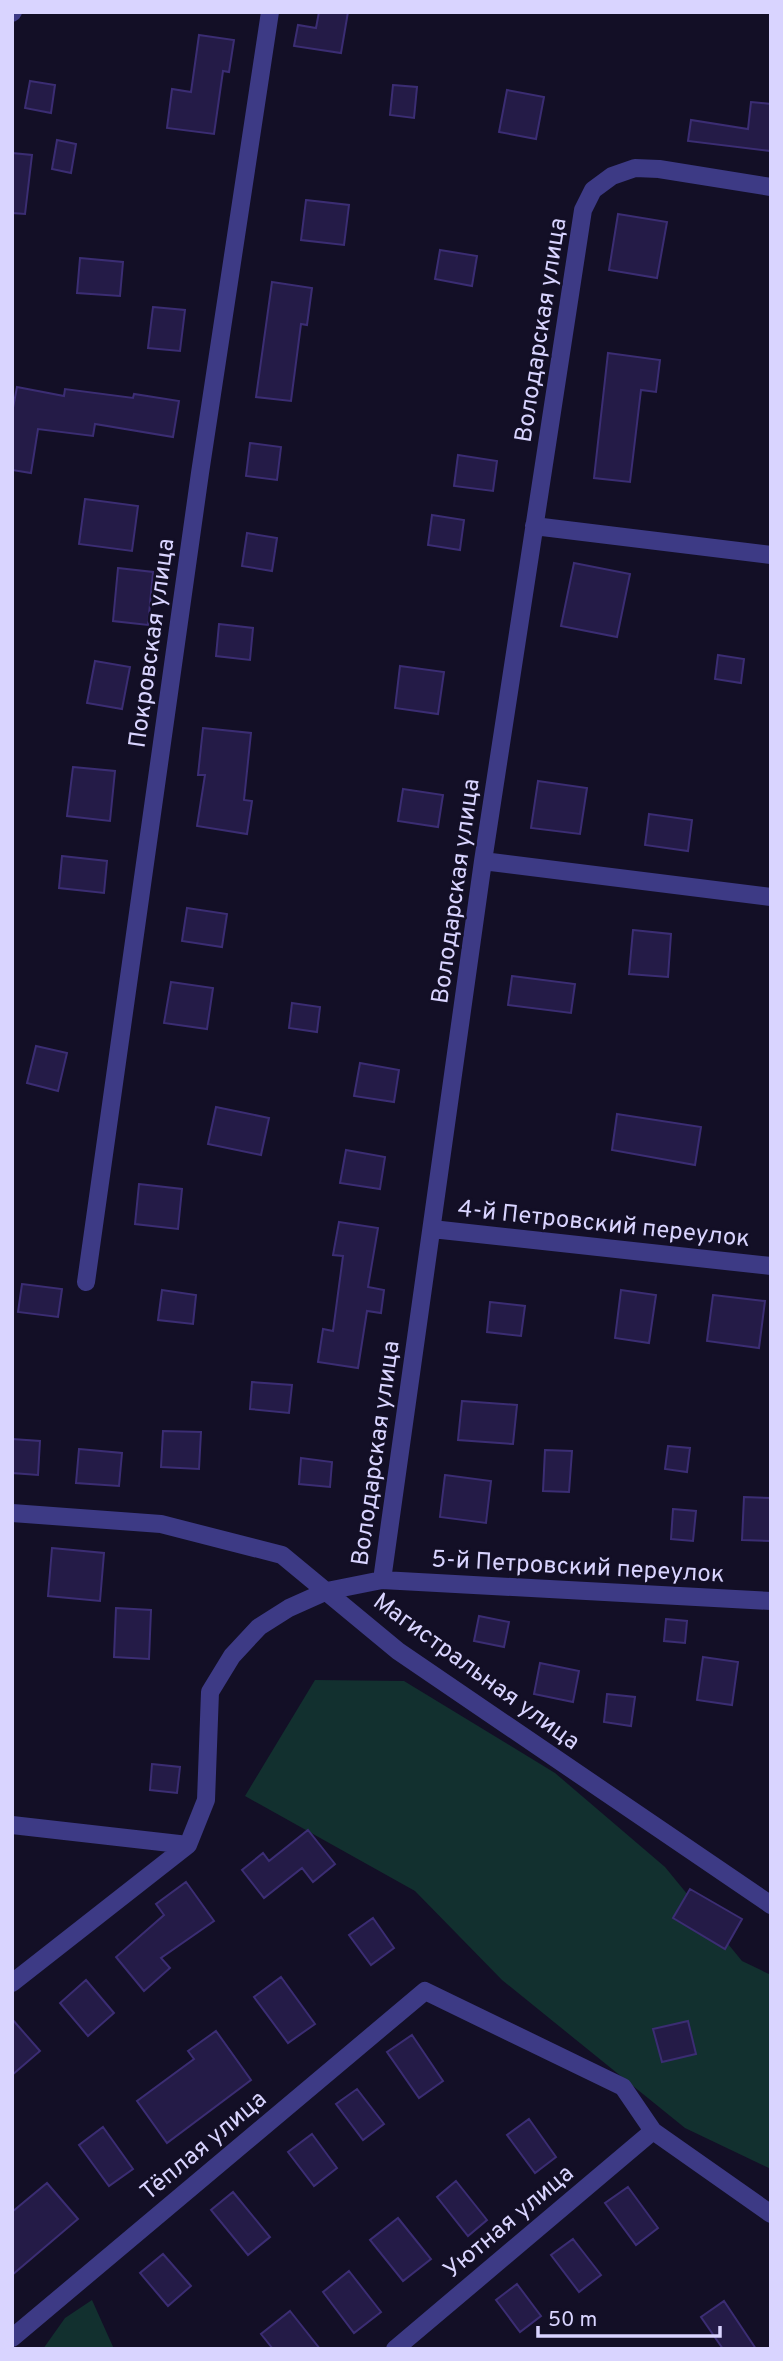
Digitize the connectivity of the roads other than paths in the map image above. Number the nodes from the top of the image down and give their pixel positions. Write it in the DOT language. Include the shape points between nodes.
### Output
graph roads {
  1 [pos="270,12"];
  2 [pos="771,187"];
  3 [pos="534,526"];
  4 [pos="771,555"];
  5 [pos="483,861"];
  6 [pos="771,897"];
  7 [pos="432,1229"];
  8 [pos="771,1266"];
  9 [pos="86,1282"];
  10 [pos="12,1513"];
  11 [pos="382,1580"];
  12 [pos="327,1591"];
  13 [pos="771,1601"];
  14 [pos="12,1825"];
  15 [pos="188,1845"];
  16 [pos="771,1905"];
  17 [pos="12,1983"];
  18 [pos="653,2131"];
  19 [pos="771,2214"];
  20 [pos="12,2338"];
  21 [pos="395,2349"];
  1 -- 9 [label="street, Покровская улица"];
  2 -- 3 [label="street, Володарская улица" via="635,168 612,176 593,190 583,210"];
  3 -- 4 [label="street"];
  3 -- 5 [label="street, Володарская улица"];
  5 -- 6 [label="street"];
  5 -- 7 [label="street, Володарская улица"];
  7 -- 8 [label="street, 4-й Петровский переулок"];
  7 -- 11 [label="street, Володарская улица"];
  10 -- 12 [label="street, Магистральная улица" via="161,1524 282,1555"];
  11 -- 12 [label="street, 5-й Петровский переулок"];
  11 -- 13 [label="street, 5-й Петровский переулок"];
  12 -- 15 [label="street, 5-й Петровский переулок" via="258,1627 232,1656 210,1692 206,1800"];
  12 -- 16 [label="street, Магистральная улица" via="398,1651"];
  14 -- 15 [label="street"];
  15 -- 17 [label="street"];
  18 -- 19 [label="street"];
  18 -- 20 [label="street, Тёплая улица" via="623,2087 425,1991"];
  18 -- 21 [label="street, Уютная улица"];
}
